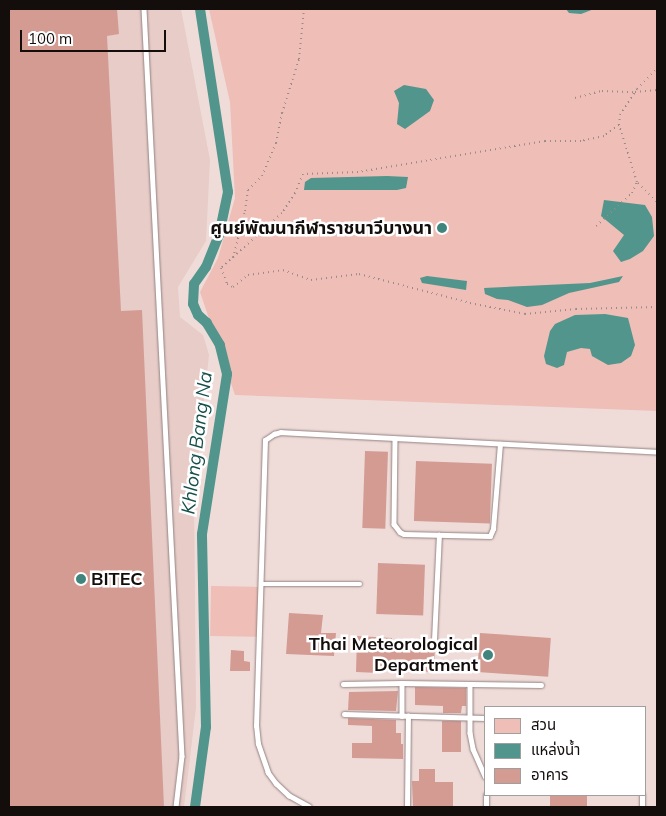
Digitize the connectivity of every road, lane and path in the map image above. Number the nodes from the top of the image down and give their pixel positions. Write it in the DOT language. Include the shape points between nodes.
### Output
graph roads {
  1 [pos="144,9"];
  2 [pos="304,9"];
  3 [pos="657,70"];
  4 [pos="657,90"];
  5 [pos="636,92"];
  6 [pos="575,98"];
  7 [pos="620,125"];
  8 [pos="637,182"];
  9 [pos="657,202"];
  10 [pos="596,226"];
  11 [pos="233,258"];
  12 [pos="657,307"];
  13 [pos="395,439"];
  14 [pos="500,444"];
  15 [pos="657,452"];
  16 [pos="439,535"];
  17 [pos="262,584"];
  18 [pos="360,584"];
  19 [pos="434,640"];
  20 [pos="402,683"];
  21 [pos="343,684"];
  22 [pos="470,685"];
  23 [pos="541,685"];
  24 [pos="344,714"];
  25 [pos="402,716"];
  26 [pos="408,716"];
  27 [pos="470,717"];
  28 [pos="483,718"];
  29 [pos="483,772"];
  30 [pos="176,807"];
  31 [pos="309,807"];
  32 [pos="407,807"];
  1 -- 30 [label="lane" via="182,756"];
  2 -- 11 [label="path" via="299,59 276,143 262,176 248,190 246,211"];
  3 -- 5 [label="path"];
  4 -- 5 [label="path"];
  5 -- 6 [label="path" via="602,91"];
  5 -- 7 [label="path" via="620,115"];
  7 -- 8 [label="path"];
  7 -- 11 [label="path" via="604,136 582,141 546,141 358,172 303,174 282,213"];
  8 -- 9 [label="path"];
  8 -- 10 [label="path" via="632,192"];
  11 -- 12 [label="path" via="221,268 227,284 233,287 248,275 283,270 311,280 359,274 525,314 586,308"];
  13 -- 14 [label="lane"];
  13 -- 16 [label="lane" via="394,524 404,534"];
  13 -- 17 [label="lane" via="281,432 265,440"];
  14 -- 15 [label="lane"];
  14 -- 16 [label="lane" via="492,533 486,537"];
  16 -- 19 [label="lane"];
  17 -- 18 [label="lane"];
  17 -- 31 [label="lane" via="258,744 268,773 276,784"];
  20 -- 21 [label="lane"];
  20 -- 22 [label="lane"];
  20 -- 25 [label="lane"];
  22 -- 23 [label="lane"];
  22 -- 27 [label="lane"];
  24 -- 25 [label="lane"];
  25 -- 26 [label="lane"];
  26 -- 27 [label="lane"];
  26 -- 32 [label="lane"];
  27 -- 28 [label="lane"];
  27 -- 29 [label="lane" via="473,749"];
}
